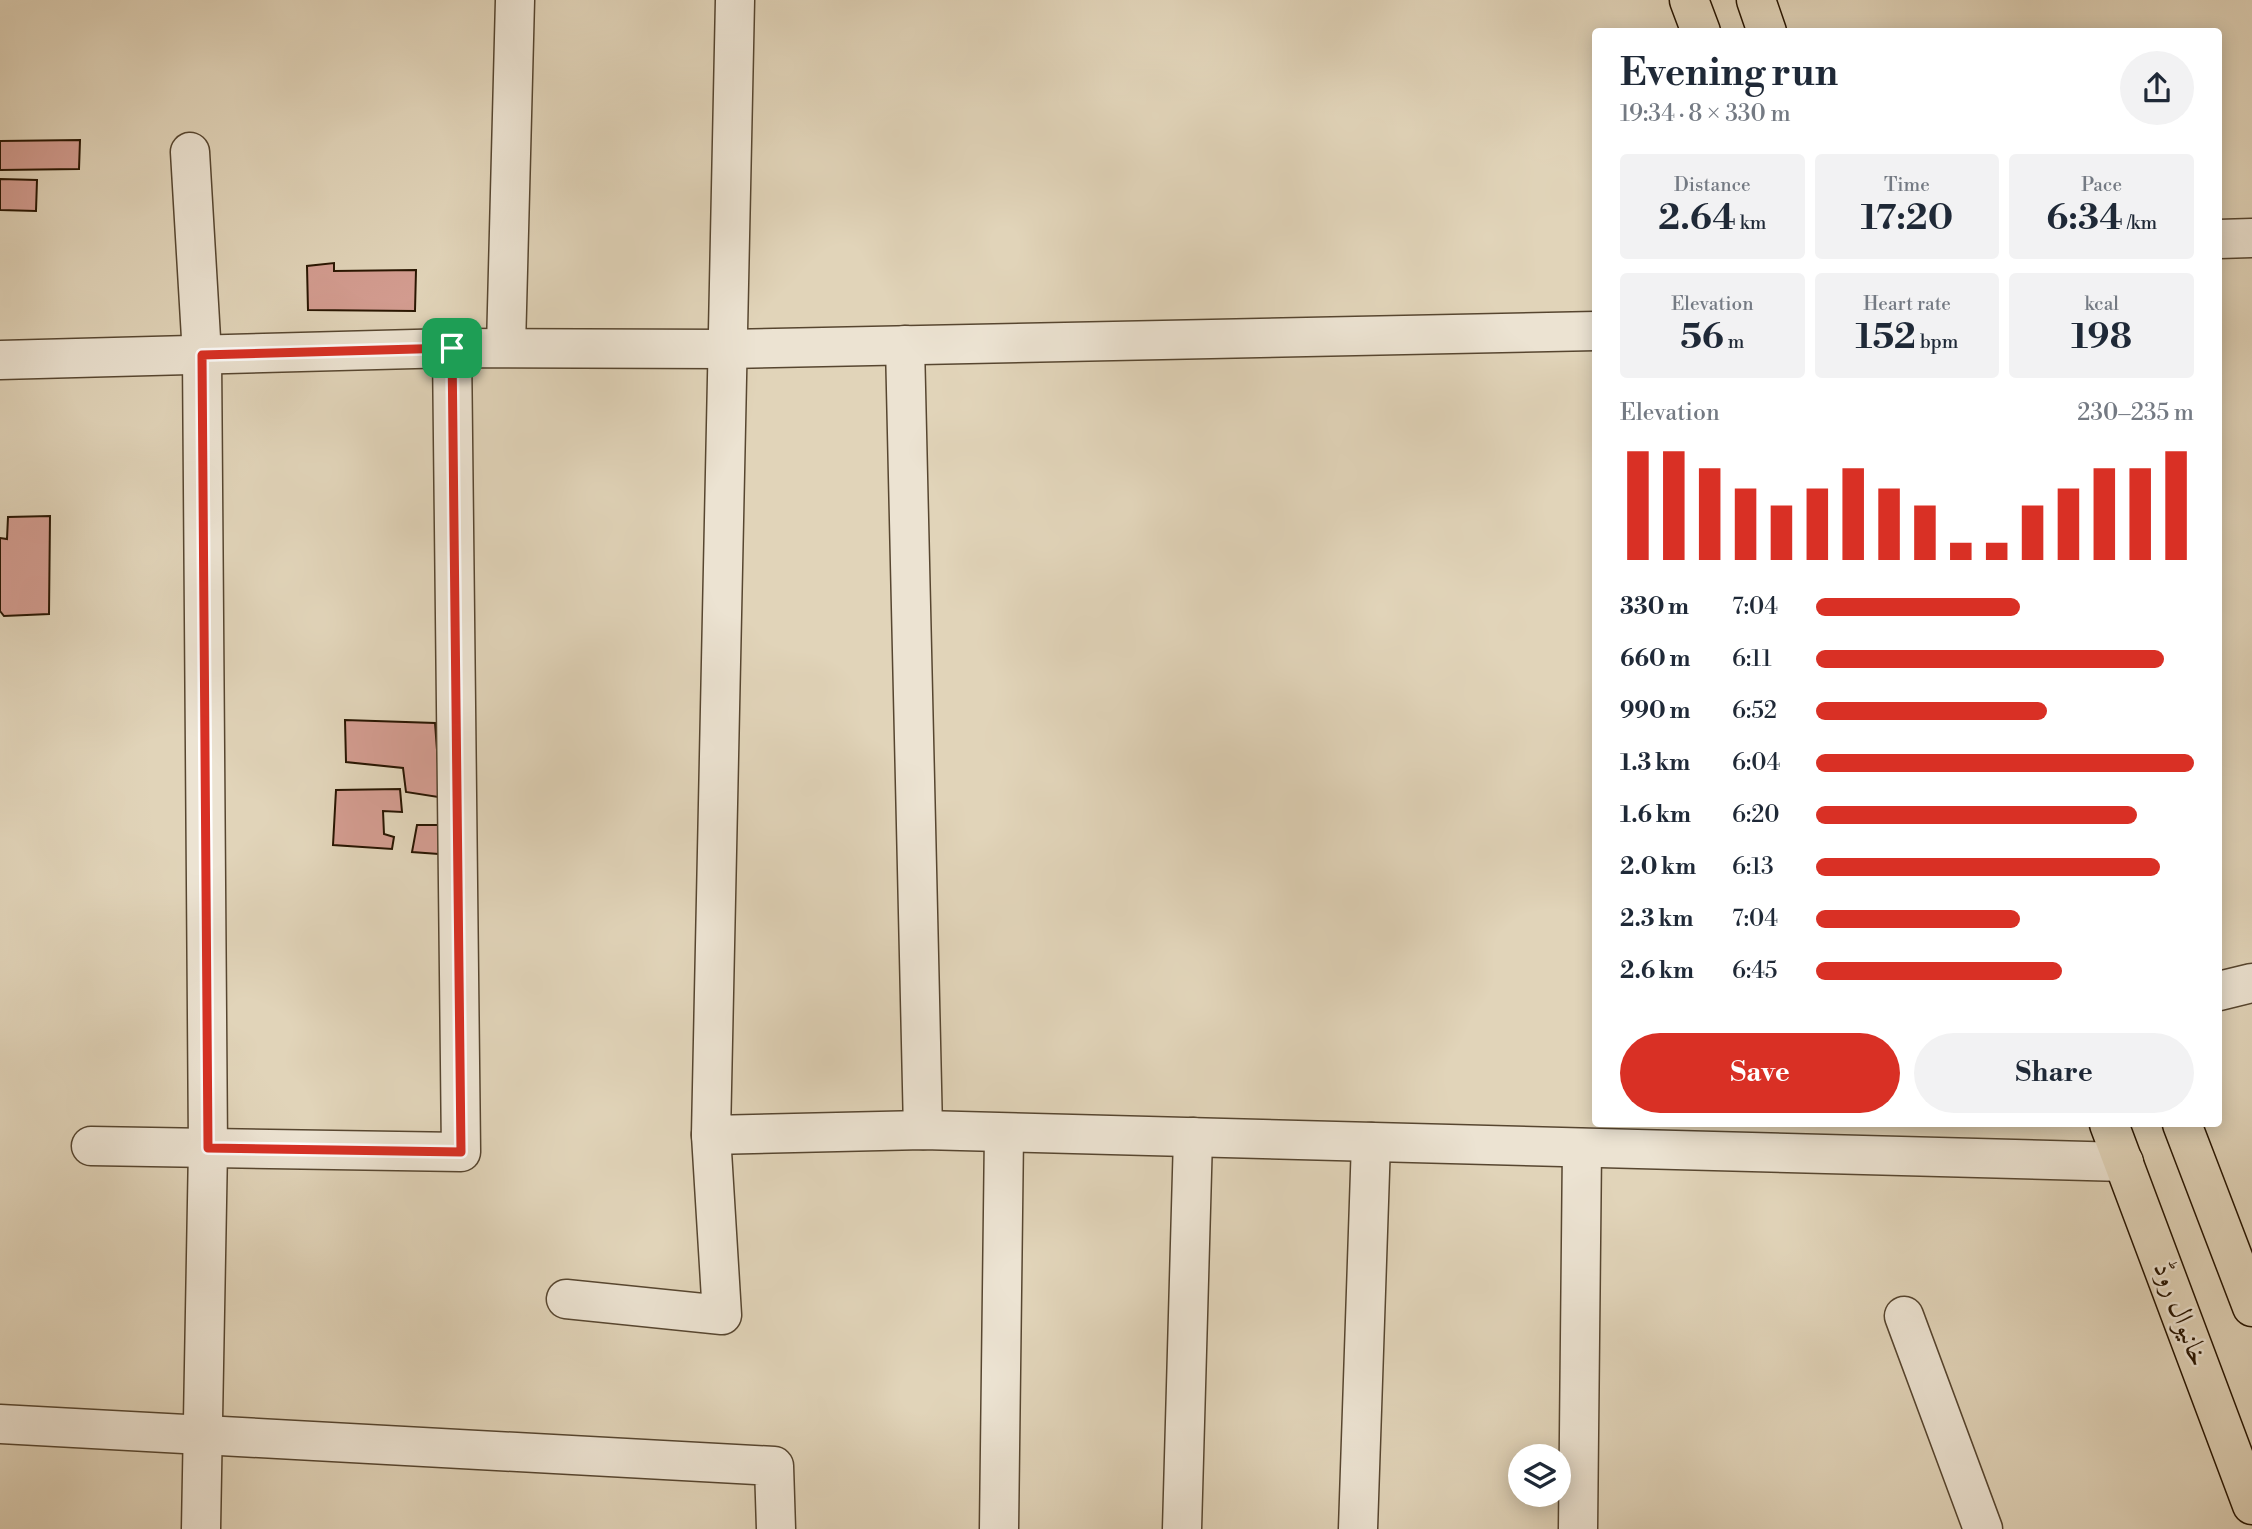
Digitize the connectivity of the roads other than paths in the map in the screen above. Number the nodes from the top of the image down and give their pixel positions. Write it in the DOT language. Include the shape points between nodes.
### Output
graph roads {
  1 [pos="515,0"];
  2 [pos="735,0"];
  3 [pos="1689,0"];
  4 [pos="1756,0"];
  5 [pos="1700,28"];
  6 [pos="1766,28"];
  7 [pos="190,152"];
  8 [pos="2252,238"];
  9 [pos="2222,239"];
  10 [pos="1592,331"];
  11 [pos="905,345"];
  12 [pos="506,347"];
  13 [pos="452,348"];
  14 [pos="728,349"];
  15 [pos="202,355"];
  16 [pos="0,359"];
  17 [pos="2252,983"];
  18 [pos="2222,990"];
  19 [pos="2110,1127"];
  20 [pos="2183,1127"];
  21 [pos="923,1130"];
  22 [pos="1004,1133"];
  23 [pos="711,1135"];
  24 [pos="1193,1137"];
  25 [pos="1371,1142"];
  26 [pos="91,1146"];
  27 [pos="208,1148"];
  28 [pos="1582,1148"];
  29 [pos="2124,1162"];
  30 [pos="566,1299"];
  31 [pos="2252,1307"];
  32 [pos="1905,1316"];
  33 [pos="0,1424"];
  34 [pos="202,1437"];
  35 [pos="2252,1505"];
  36 [pos="201,1529"];
  37 [pos="776,1529"];
  38 [pos="999,1529"];
  39 [pos="1182,1529"];
  40 [pos="1358,1529"];
  41 [pos="1578,1529"];
  42 [pos="1983,1529"];
  1 -- 12 [label="street"];
  2 -- 14 [label="street"];
  3 -- 5 [label="main road"];
  4 -- 6 [label="main road"];
  7 -- 15 [label="street"];
  8 -- 9 [label="street"];
  10 -- 11 [label="street"];
  11 -- 14 [label="street"];
  11 -- 21 [label="street"];
  12 -- 13 [label="street"];
  12 -- 14 [label="street"];
  13 -- 15 [label="street"];
  13 -- 27 [label="street" via="461,1152"];
  14 -- 23 [label="street"];
  15 -- 16 [label="street"];
  15 -- 27 [label="street"];
  17 -- 18 [label="street"];
  19 -- 29 [label="main road, خانیوال روڈ"];
  20 -- 31 [label="main road"];
  21 -- 22 [label="street"];
  21 -- 23 [label="street"];
  22 -- 24 [label="street"];
  22 -- 38 [label="street"];
  23 -- 30 [label="street" via="722,1314"];
  24 -- 25 [label="street"];
  24 -- 39 [label="street"];
  25 -- 28 [label="street"];
  25 -- 40 [label="street"];
  26 -- 27 [label="street"];
  27 -- 34 [label="street"];
  28 -- 29 [label="street"];
  28 -- 41 [label="street"];
  29 -- 35 [label="main road, خانیوال روڈ"];
  32 -- 42 [label="street"];
  33 -- 34 [label="street"];
  34 -- 36 [label="street"];
  34 -- 37 [label="street" via="774,1466"];
}
